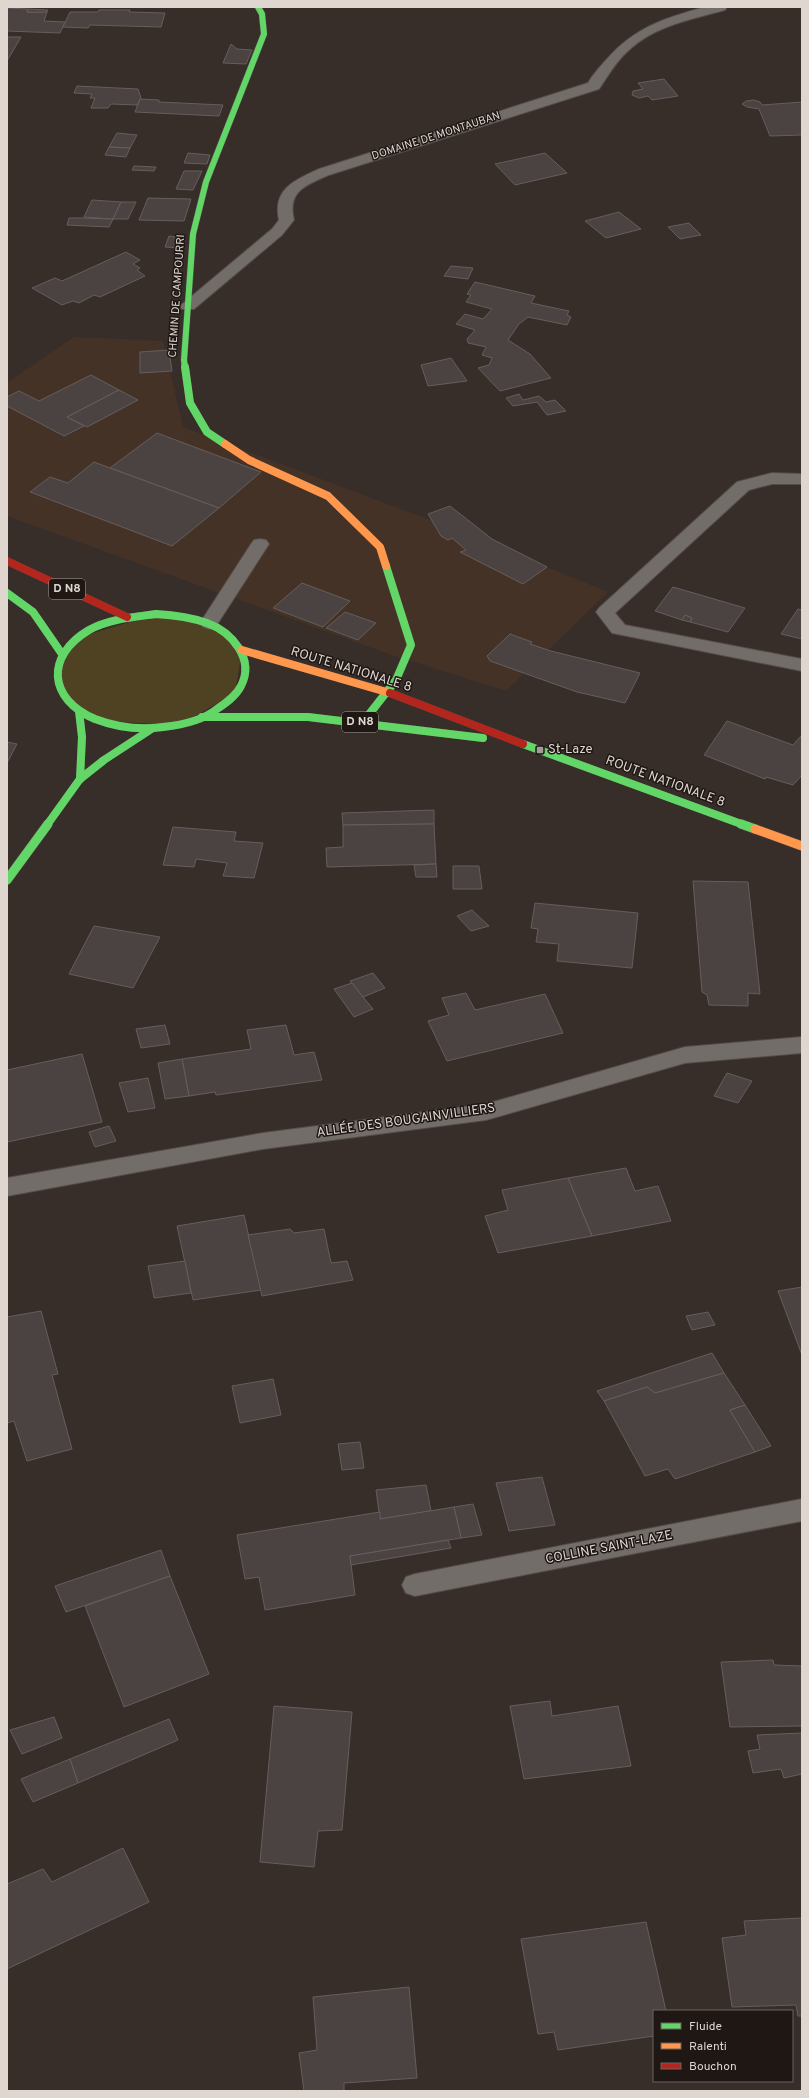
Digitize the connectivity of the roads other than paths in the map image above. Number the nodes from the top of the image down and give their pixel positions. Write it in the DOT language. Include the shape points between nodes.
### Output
graph roads {
  1 [pos="258,7"];
  2 [pos="720,7"];
  3 [pos="188,306"];
  4 [pos="802,480"];
  5 [pos="260,544"];
  6 [pos="7,561"];
  7 [pos="7,593"];
  8 [pos="127,617"];
  9 [pos="209,623"];
  10 [pos="242,650"];
  11 [pos="62,654"];
  12 [pos="802,665"];
  13 [pos="387,692"];
  14 [pos="79,711"];
  15 [pos="201,717"];
  16 [pos="363,722"];
  17 [pos="153,728"];
  18 [pos="519,743"];
  19 [pos="80,779"];
  20 [pos="802,846"];
  21 [pos="7,880"];
  22 [pos="802,1046"];
  23 [pos="7,1187"];
  24 [pos="802,1510"];
  25 [pos="415,1586"];
  1 -- 3 [label="main road, CHEMIN DE CAMPOURRI" via="262,14 264,34 206,182 193,234"];
  2 -- 3 [label="street, DOMAINE DE MONTAUBAN" via="683,16 643,33 624,47 598,77 594,86 324,172 299,184 286,196 283,210 287,220 277,232"];
  3 -- 13 [label="main road, CHEMIN DE CAMPOURRI" via="184,360 190,403 207,432 250,460 328,496 380,547 411,645 396,680"];
  4 -- 12 [label="street" via="786,477 762,479 743,486 605,612 619,629"];
  5 -- 9 [label="street"];
  6 -- 8 [label="main road, D N8"];
  7 -- 11 [label="main road" via="33,612"];
  8 -- 9 [label="main road" via="156,614 184,616"];
  8 -- 11 [label="main road" via="100,625 83,634"];
  9 -- 10 [label="main road" via="230,635"];
  10 -- 13 [label="main road, ROUTE NATIONALE 8 / D N8"];
  10 -- 15 [label="main road" via="246,665 244,680 221,707"];
  11 -- 14 [label="main road" via="55,674 61,694"];
  13 -- 16 [label="main road, CHEMIN DE CAMPOURRI"];
  13 -- 18 [label="main road, ROUTE NATIONALE 8 / D N8"];
  14 -- 17 [label="main road" via="106,723"];
  14 -- 19 [label="main road" via="82,737"];
  15 -- 16 [label="main road, ROUTE NATIONALE 8 / D N8" via="308,717"];
  15 -- 17 [label="main road" via="178,725"];
  16 -- 18 [label="main road, ROUTE NATIONALE 8 / D N8"];
  17 -- 19 [label="main road"];
  18 -- 20 [label="main road, ROUTE NATIONALE 8 / D N8"];
  19 -- 21 [label="main road"];
  22 -- 23 [label="street, ALLÉE DES BOUGAINVILLIERS" via="685,1055 486,1112 263,1141"];
  24 -- 25 [label="street, COLLINE SAINT-LAZE"];
}
